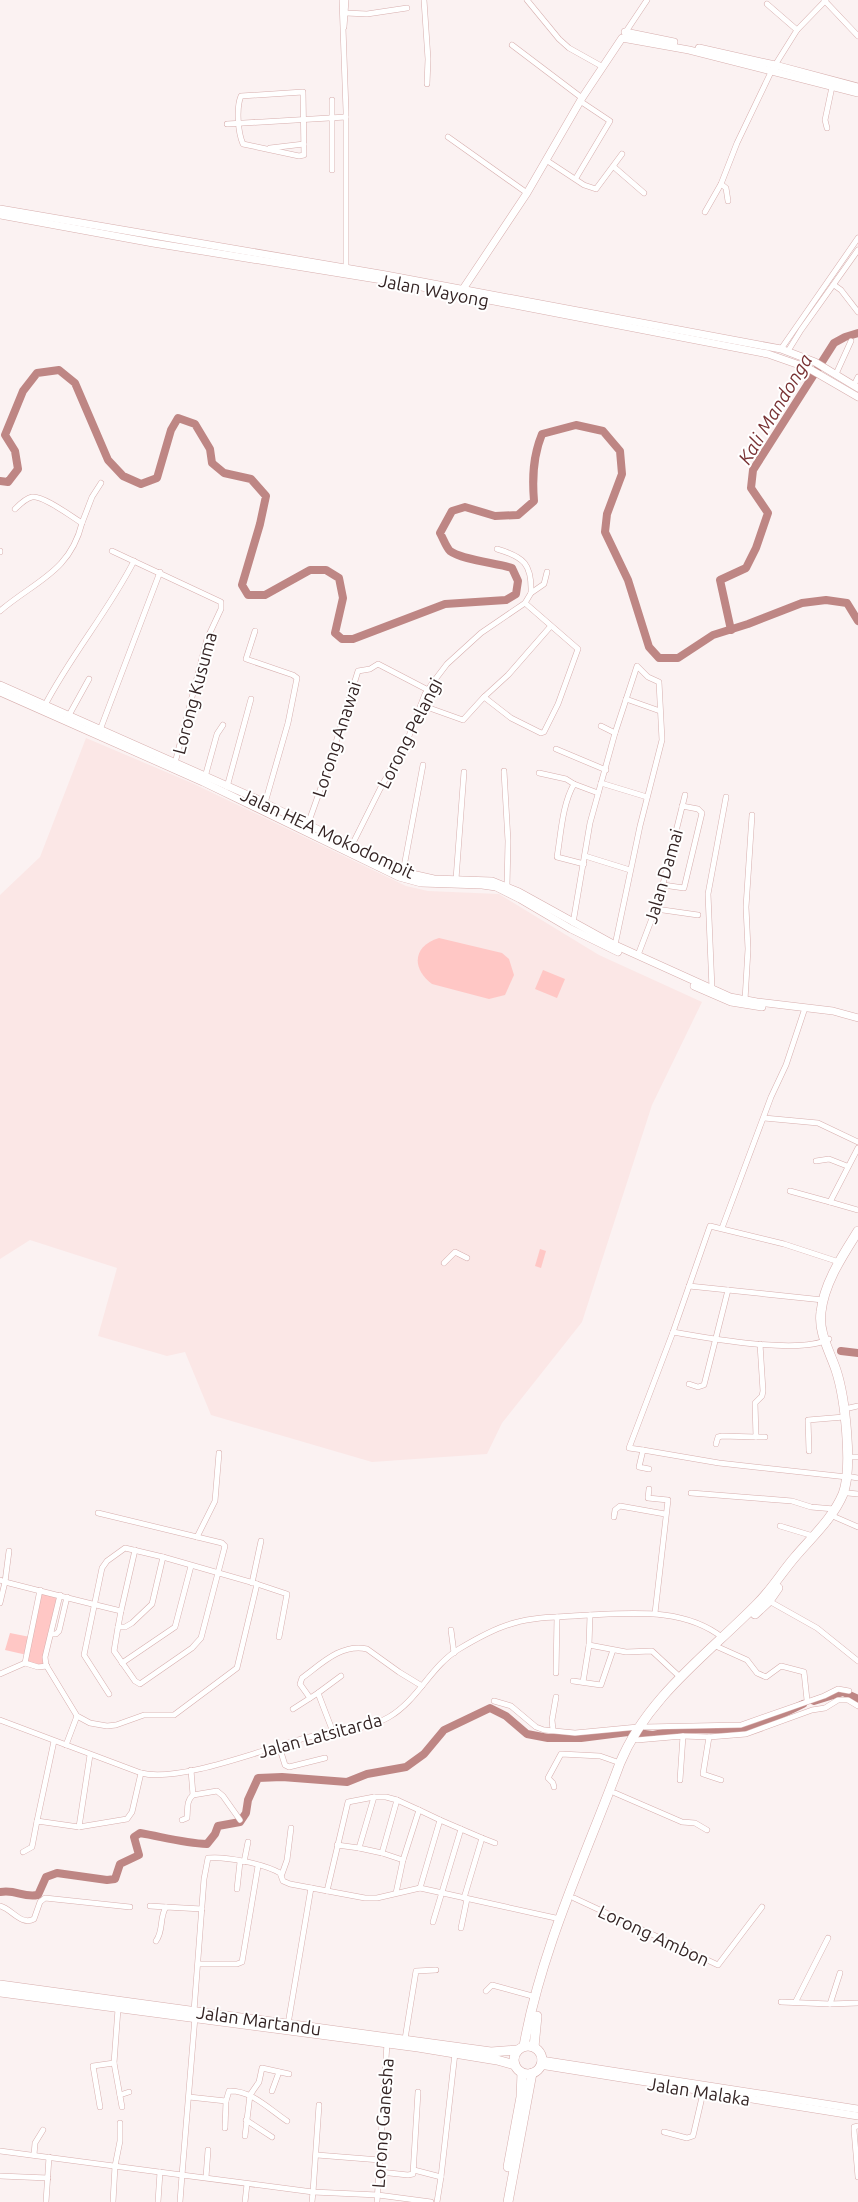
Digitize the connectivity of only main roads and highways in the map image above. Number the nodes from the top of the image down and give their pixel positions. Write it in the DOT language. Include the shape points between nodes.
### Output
graph roads {
  1 [pos="858,1230"];
  2 [pos="854,1245"];
  3 [pos="827,1340"];
  4 [pos="854,1407"];
  5 [pos="849,1443"];
  6 [pos="855,1457"];
  7 [pos="852,1477"];
  8 [pos="853,1494"];
  9 [pos="834,1513"];
  10 [pos="722,1641"];
  11 [pos="651,1716"];
  12 [pos="634,1739"];
  13 [pos="600,1823"];
  14 [pos="549,1958"];
  15 [pos="0,1985"];
  16 [pos="0,1992"];
  17 [pos="154,2009"];
  18 [pos="194,2014"];
  19 [pos="329,2032"];
  20 [pos="525,2048"];
  21 [pos="514,2065"];
  22 [pos="522,2073"];
  23 [pos="532,2073"];
  24 [pos="502,2202"];
  25 [pos="508,2202"];
  1 -- 2 [label="highway"];
  2 -- 3 [label="highway" via="828,1302 825,1320"];
  2 -- 3 [label="highway" via="839,1262 823,1300 820,1321"];
  3 -- 4 [label="highway"];
  3 -- 5 [label="highway" via="838,1379"];
  4 -- 5 [label="highway"];
  5 -- 6 [label="highway"];
  5 -- 7 [label="highway"];
  6 -- 7 [label="highway"];
  7 -- 8 [label="highway"];
  7 -- 9 [label="highway"];
  8 -- 9 [label="highway"];
  9 -- 10 [label="highway"];
  9 -- 10 [label="highway" via="769,1601"];
  10 -- 11 [label="highway"];
  10 -- 11 [label="highway" via="681,1678"];
  11 -- 12 [label="highway"];
  12 -- 13 [label="highway" via="615,1793"];
  12 -- 13 [label="highway" via="620,1763"];
  13 -- 14 [label="highway"];
  13 -- 14 [label="highway" via="560,1919"];
  14 -- 20 [label="highway" via="536,1997"];
  14 -- 20 [label="highway" via="536,2020"];
  15 -- 17 [label="highway, Jalan Martandu"];
  16 -- 17 [label="highway, Jalan Martandu" via="118,2008"];
  17 -- 18 [label="highway, Jalan Martandu"];
  18 -- 19 [label="highway, Jalan Martandu"];
  18 -- 19 [label="highway, Jalan Martandu" via="288,2024"];
  19 -- 20 [label="highway, Jalan Martandu" via="491,2052"];
  19 -- 21 [label="highway, Jalan Martandu"];
  20 -- 21 [label="highway" via="514,2060"];
  20 -- 23 [label="highway" via="540,2053 541,2063"];
  21 -- 22 [label="highway"];
  22 -- 23 [label="highway"];
  22 -- 24 [label="highway" via="521,2097"];
  23 -- 25 [label="highway"];
}
